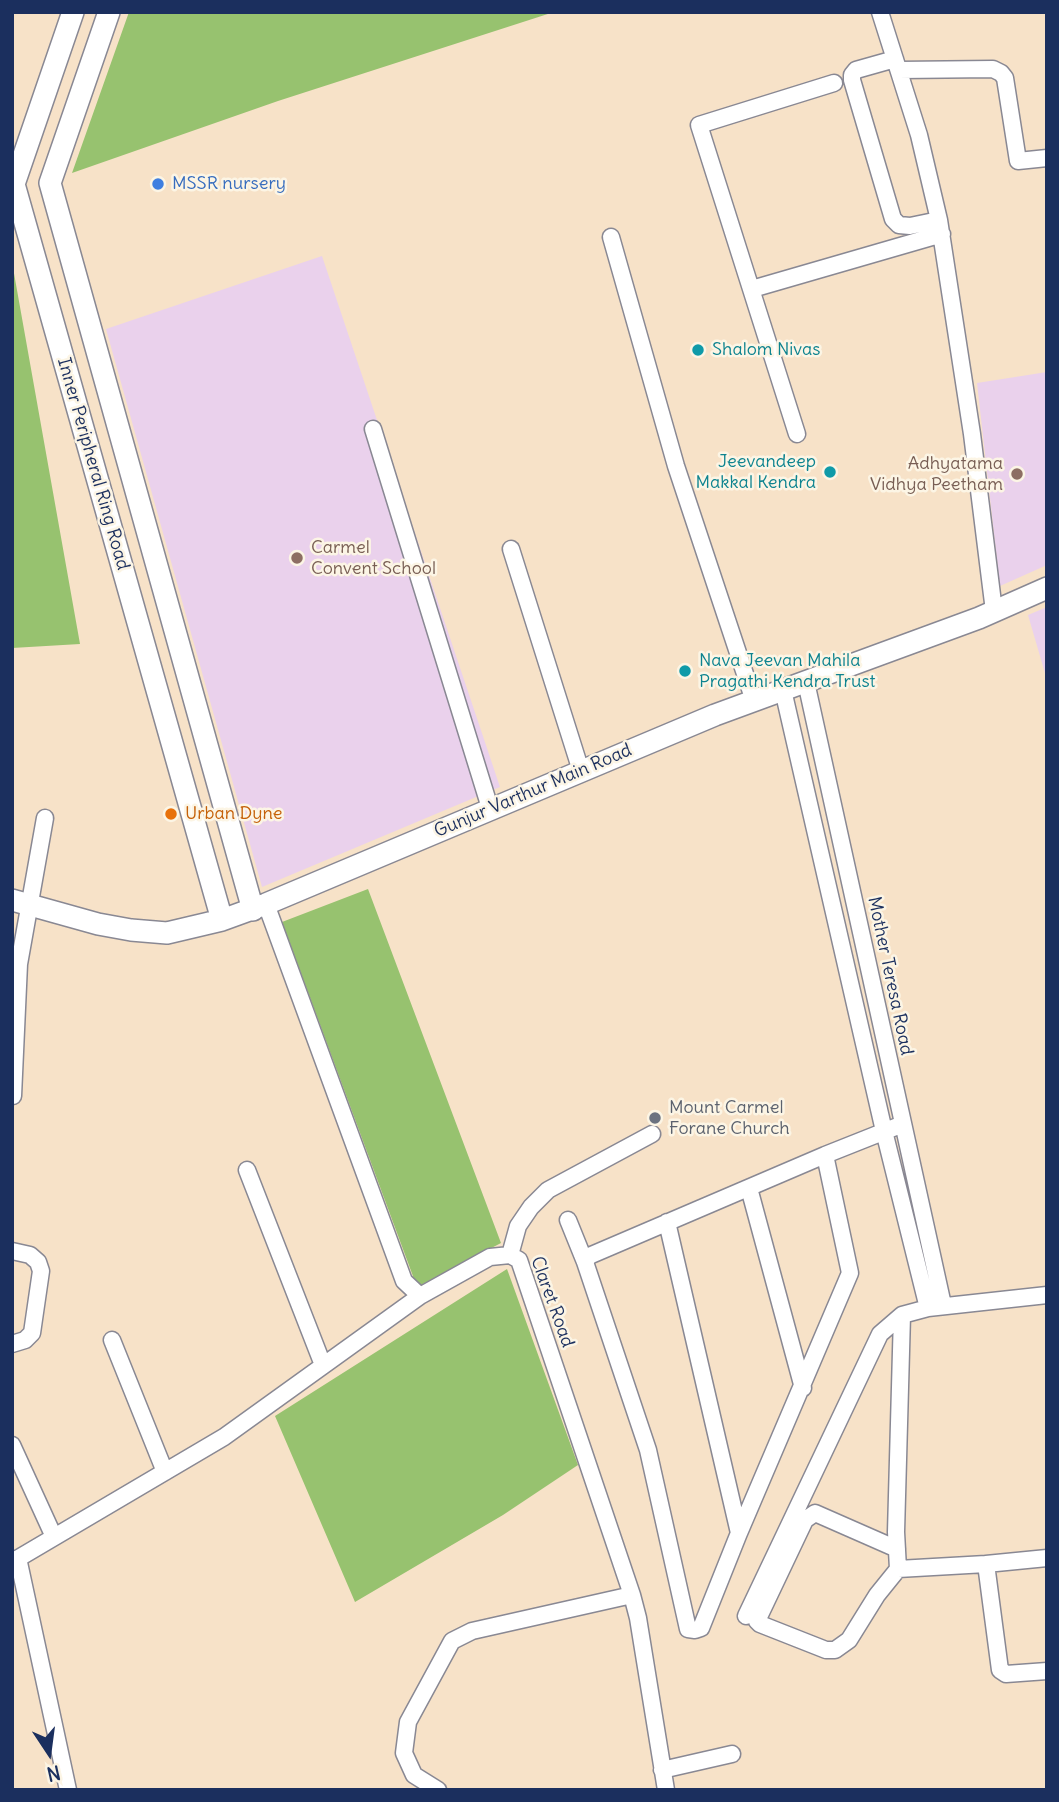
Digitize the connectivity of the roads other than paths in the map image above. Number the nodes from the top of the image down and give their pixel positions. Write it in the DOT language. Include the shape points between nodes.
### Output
graph roads {
  1 [pos="73,12"];
  2 [pos="108,12"];
  3 [pos="880,12"];
  4 [pos="897,64"];
  5 [pos="834,83"];
  6 [pos="1047,158"];
  7 [pos="941,227"];
  8 [pos="611,237"];
  9 [pos="752,289"];
  10 [pos="373,429"];
  11 [pos="797,434"];
  12 [pos="511,549"];
  13 [pos="1047,588"];
  14 [pos="994,611"];
  15 [pos="806,682"];
  16 [pos="783,690"];
  17 [pos="754,701"];
  18 [pos="582,771"];
  19 [pos="490,808"];
  20 [pos="45,818"];
  21 [pos="21,902"];
  22 [pos="260,907"];
  23 [pos="222,920"];
  24 [pos="13,1096"];
  25 [pos="903,1124"];
  26 [pos="884,1131"];
  27 [pos="652,1134"];
  28 [pos="825,1155"];
  29 [pos="247,1170"];
  30 [pos="749,1188"];
  31 [pos="568,1220"];
  32 [pos="667,1222"];
  33 [pos="12,1251"];
  34 [pos="510,1255"];
  35 [pos="585,1262"];
  36 [pos="1047,1295"];
  37 [pos="420,1296"];
  38 [pos="935,1307"];
  39 [pos="902,1315"];
  40 [pos="111,1340"];
  41 [pos="12,1344"];
  42 [pos="323,1366"];
  43 [pos="803,1388"];
  44 [pos="12,1445"];
  45 [pos="164,1472"];
  46 [pos="739,1533"];
  47 [pos="54,1537"];
  48 [pos="897,1549"];
  49 [pos="1047,1558"];
  50 [pos="15,1560"];
  51 [pos="986,1564"];
  52 [pos="898,1569"];
  53 [pos="632,1595"];
  54 [pos="746,1616"];
  55 [pos="1047,1671"];
  56 [pos="732,1754"];
  57 [pos="662,1770"];
  58 [pos="68,1790"];
  59 [pos="438,1790"];
  60 [pos="666,1790"];
  1 -- 23 [label="main road, Inner Peripheral Ring Road" via="14,184"];
  2 -- 22 [label="main road, Inner Peripheral Ring Road" via="50,183"];
  3 -- 4 [label="street"];
  4 -- 6 [label="street" via="1001,73 1006,78 1018,161"];
  4 -- 7 [label="street"];
  4 -- 7 [label="street" via="856,70 852,80 893,219 900,225"];
  5 -- 9 [label="street" via="699,125"];
  7 -- 9 [label="street"];
  7 -- 14 [label="street"];
  8 -- 17 [label="street" via="676,466"];
  9 -- 11 [label="street"];
  10 -- 19 [label="street"];
  12 -- 18 [label="street"];
  13 -- 14 [label="main road, Gunjur Varthur Main Road"];
  14 -- 15 [label="main road, Gunjur Varthur Main Road"];
  15 -- 16 [label="main road, Gunjur Varthur Main Road"];
  15 -- 25 [label="street, Mother Teresa Road"];
  16 -- 17 [label="main road, Gunjur Varthur Main Road"];
  16 -- 26 [label="street"];
  17 -- 18 [label="main road, Gunjur Varthur Main Road"];
  18 -- 19 [label="main road, Gunjur Varthur Main Road"];
  19 -- 22 [label="main road, Gunjur Varthur Main Road"];
  20 -- 21 [label="street"];
  21 -- 23 [label="main road, Gunjur Varthur Main Road" via="131,930 166,933"];
  21 -- 24 [label="street"];
  22 -- 23 [label="main road, Gunjur Varthur Main Road"];
  22 -- 37 [label="street" via="404,1281"];
  25 -- 26 [label="street"];
  25 -- 38 [label="street, Mother Teresa Road" via="938,1279"];
  26 -- 28 [label="street"];
  26 -- 38 [label="street" via="922,1281"];
  27 -- 34 [label="street" via="548,1189 518,1226"];
  28 -- 30 [label="street"];
  28 -- 43 [label="street" via="850,1273"];
  29 -- 42 [label="street"];
  30 -- 32 [label="street"];
  30 -- 43 [label="street"];
  31 -- 35 [label="street"];
  32 -- 35 [label="street" via="589,1256"];
  32 -- 46 [label="street"];
  33 -- 41 [label="street" via="30,1255 41,1271 32,1333"];
  34 -- 37 [label="street, Claret Road" via="484,1259"];
  34 -- 53 [label="street, Claret Road" via="520,1264"];
  35 -- 46 [label="street" via="648,1450 688,1629 701,1628"];
  36 -- 38 [label="street"];
  37 -- 42 [label="street, Claret Road"];
  38 -- 39 [label="street"];
  39 -- 48 [label="street"];
  39 -- 54 [label="street" via="880,1334"];
  40 -- 45 [label="street"];
  42 -- 45 [label="street, Claret Road" via="224,1437"];
  43 -- 46 [label="street"];
  44 -- 47 [label="street"];
  45 -- 47 [label="street, Claret Road"];
  47 -- 50 [label="street, Claret Road"];
  48 -- 52 [label="street"];
  48 -- 52 [label="street" via="815,1513 805,1520 757,1621 835,1650 849,1640"];
  49 -- 51 [label="street"];
  50 -- 58 [label="street"];
  51 -- 52 [label="street"];
  51 -- 55 [label="street" via="1000,1670 1006,1674"];
  53 -- 57 [label="street, Claret Road"];
  53 -- 59 [label="street" via="472,1631 452,1641 408,1722 404,1753 414,1775"];
  56 -- 57 [label="street"];
  57 -- 60 [label="street, Claret Road"];
}
